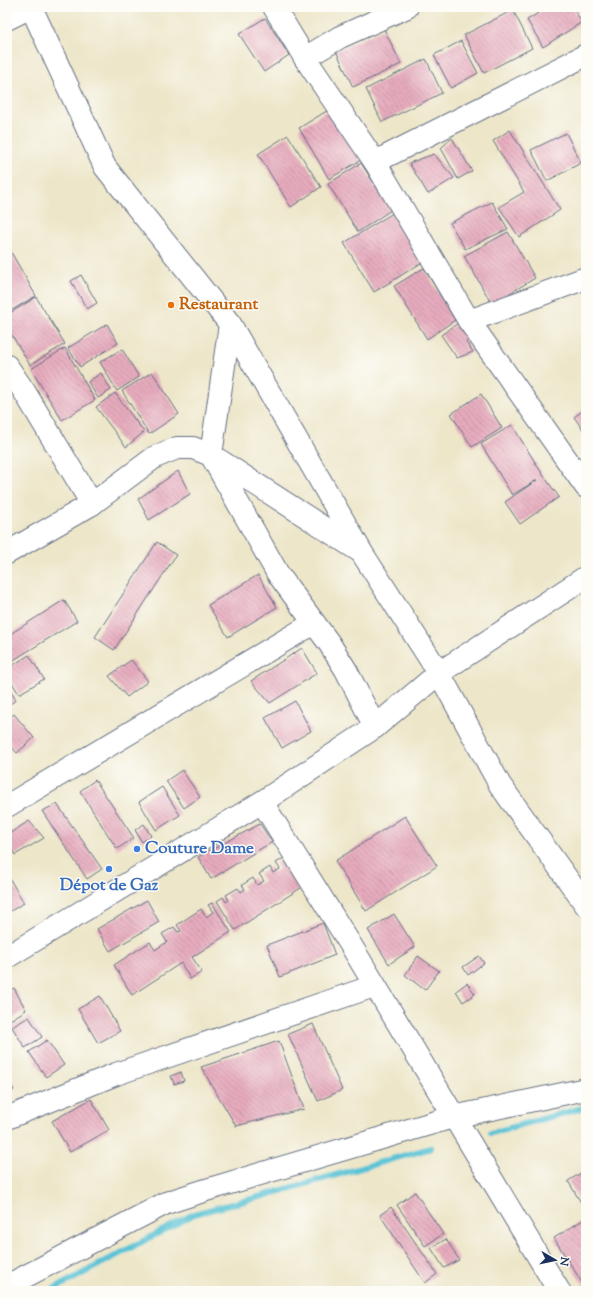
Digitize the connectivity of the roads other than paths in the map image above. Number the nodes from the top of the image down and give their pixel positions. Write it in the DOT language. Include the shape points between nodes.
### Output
graph roads {
  1 [pos="31,7"];
  2 [pos="274,7"];
  3 [pos="407,7"];
  4 [pos="7,19"];
  5 [pos="586,54"];
  6 [pos="305,58"];
  7 [pos="376,162"];
  8 [pos="586,278"];
  9 [pos="468,321"];
  10 [pos="230,324"];
  11 [pos="7,366"];
  12 [pos="212,455"];
  13 [pos="586,487"];
  14 [pos="92,504"];
  15 [pos="7,553"];
  16 [pos="362,553"];
  17 [pos="586,577"];
  18 [pos="314,623"];
  19 [pos="438,673"];
  20 [pos="375,727"];
  21 [pos="262,802"];
  22 [pos="7,806"];
  23 [pos="586,905"];
  24 [pos="7,956"];
  25 [pos="374,986"];
  26 [pos="586,1089"];
  27 [pos="454,1117"];
  28 [pos="7,1118"];
  29 [pos="7,1286"];
  30 [pos="559,1291"];
  1 -- 4 [label="street"];
  1 -- 10 [label="street" via="105,168"];
  2 -- 6 [label="street"];
  3 -- 6 [label="street" via="340,37"];
  5 -- 7 [label="street"];
  6 -- 7 [label="street"];
  7 -- 9 [label="street"];
  8 -- 9 [label="street"];
  9 -- 13 [label="street"];
  10 -- 12 [label="street"];
  10 -- 16 [label="street"];
  11 -- 14 [label="street"];
  12 -- 14 [label="street" via="193,448 177,448 155,457"];
  12 -- 16 [label="street"];
  12 -- 18 [label="street" via="278,574"];
  14 -- 15 [label="street"];
  16 -- 19 [label="street"];
  17 -- 19 [label="street"];
  18 -- 20 [label="street" via="346,670"];
  18 -- 22 [label="street"];
  19 -- 20 [label="street"];
  19 -- 23 [label="street" via="500,785"];
  20 -- 21 [label="street"];
  21 -- 24 [label="street"];
  21 -- 25 [label="street"];
  25 -- 27 [label="street"];
  25 -- 28 [label="street" via="116,1074"];
  26 -- 27 [label="street"];
  27 -- 29 [label="street" via="166,1203"];
  27 -- 30 [label="street"];
}
